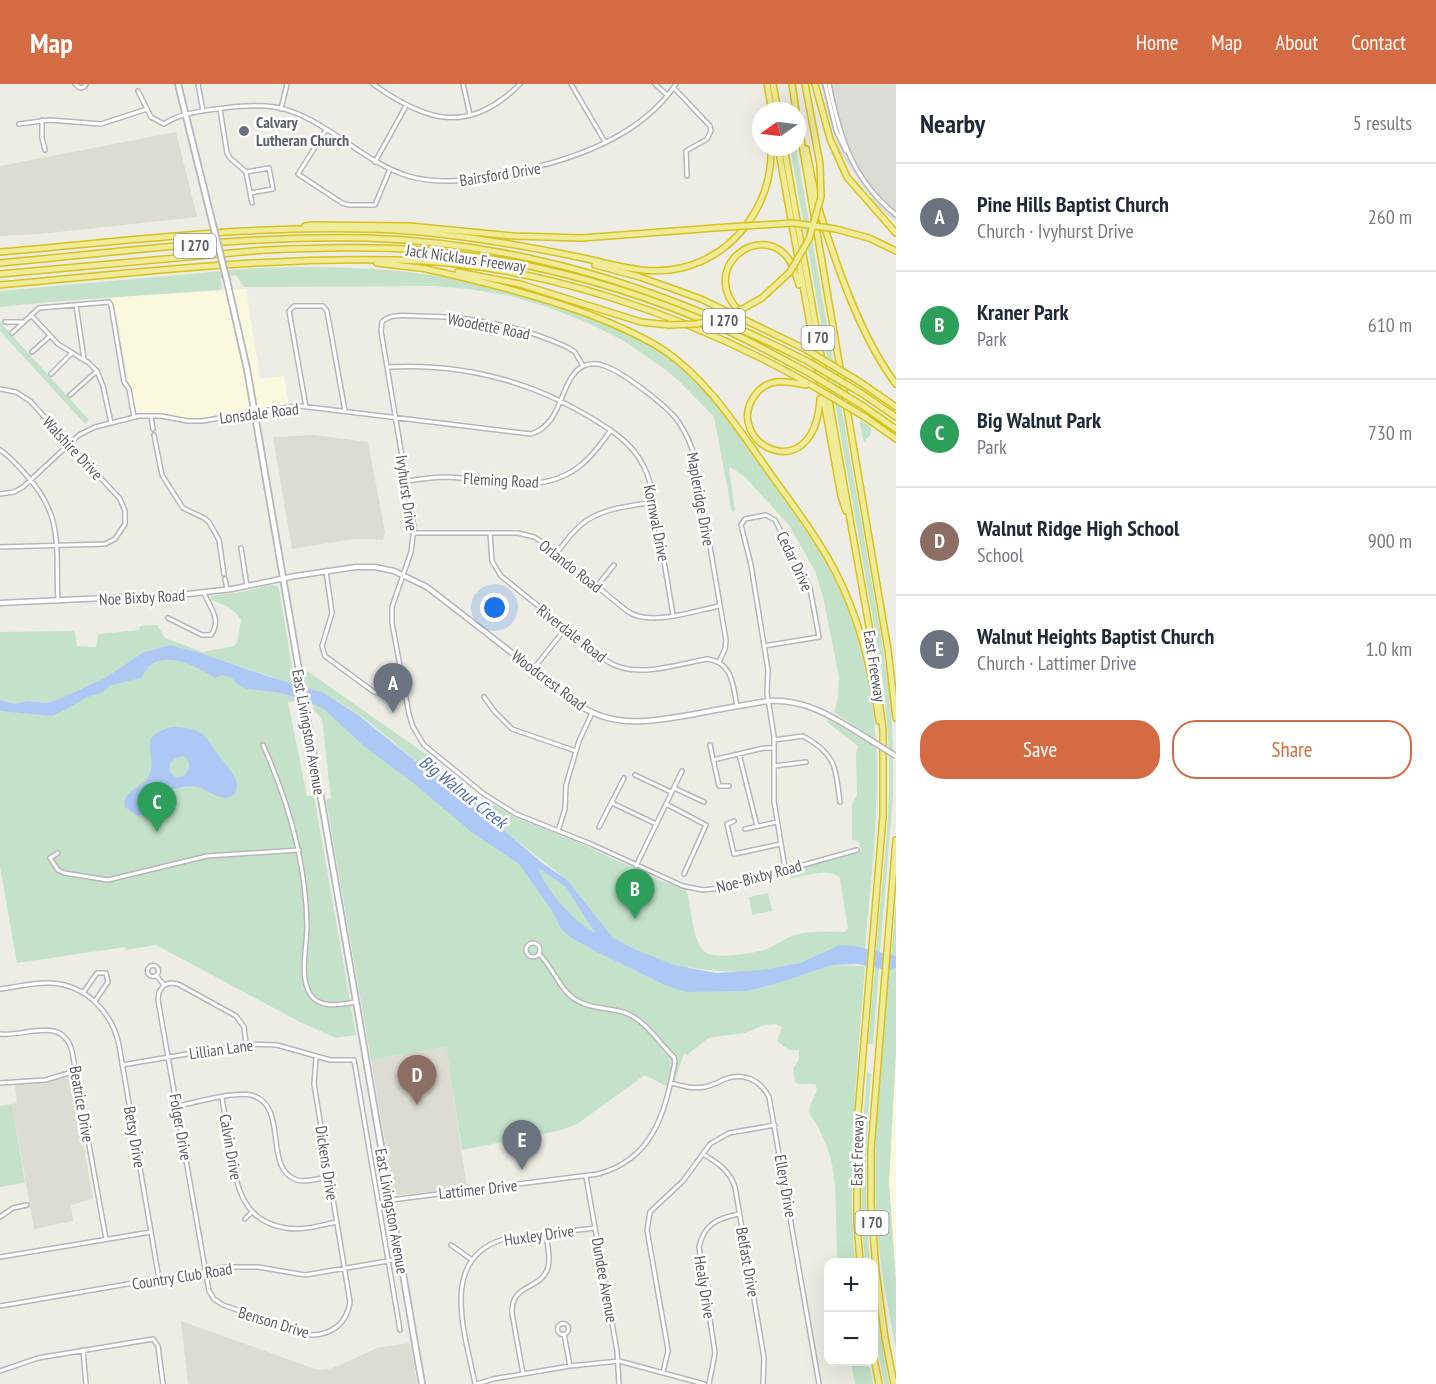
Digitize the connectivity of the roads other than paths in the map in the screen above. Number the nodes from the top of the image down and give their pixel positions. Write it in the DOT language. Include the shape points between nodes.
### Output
graph roads {
  1 [pos="75,84"];
  2 [pos="86,84"];
  3 [pos="178,84"];
  4 [pos="198,84"];
  5 [pos="287,84"];
  6 [pos="373,84"];
  7 [pos="463,84"];
  8 [pos="520,84"];
  9 [pos="571,84"];
  10 [pos="655,84"];
  11 [pos="767,84"];
  12 [pos="773,84"];
  13 [pos="792,84"];
  14 [pos="815,84"];
  15 [pos="827,84"];
  16 [pos="675,86"];
  17 [pos="806,86"];
  18 [pos="138,91"];
  19 [pos="667,95"];
  20 [pos="769,102"];
  21 [pos="776,102"];
  22 [pos="795,102"];
  23 [pos="406,106"];
  24 [pos="220,109"];
  25 [pos="280,109"];
  26 [pos="147,110"];
  27 [pos="203,111"];
  28 [pos="186,114"];
  29 [pos="470,115"];
  30 [pos="42,120"];
  31 [pos="20,124"];
  32 [pos="326,130"];
  33 [pos="605,142"];
  34 [pos="45,150"];
  35 [pos="806,153"];
  36 [pos="771,156"];
  37 [pos="780,156"];
  38 [pos="786,156"];
  39 [pos="804,156"];
  40 [pos="375,162"];
  41 [pos="390,169"];
  42 [pos="246,172"];
  43 [pos="687,176"];
  44 [pos="250,193"];
  45 [pos="252,203"];
  46 [pos="896,214"];
  47 [pos="298,228"];
  48 [pos="896,233"];
  49 [pos="896,251"];
  50 [pos="0,252"];
  51 [pos="568,256"];
  52 [pos="355,260"];
  53 [pos="0,263"];
  54 [pos="426,269"];
  55 [pos="0,274"];
  56 [pos="0,285"];
  57 [pos="76,305"];
  58 [pos="806,309"];
  59 [pos="31,315"];
  60 [pos="384,320"];
  61 [pos="5,322"];
  62 [pos="24,322"];
  63 [pos="761,327"];
  64 [pos="12,333"];
  65 [pos="50,336"];
  66 [pos="32,352"];
  67 [pos="72,354"];
  68 [pos="84,360"];
  69 [pos="583,366"];
  70 [pos="387,367"];
  71 [pos="97,371"];
  72 [pos="51,374"];
  73 [pos="896,384"];
  74 [pos="813,386"];
  75 [pos="0,389"];
  76 [pos="821,392"];
  77 [pos="70,395"];
  78 [pos="561,400"];
  79 [pos="306,407"];
  80 [pos="896,407"];
  81 [pos="345,411"];
  82 [pos="254,412"];
  83 [pos="151,416"];
  84 [pos="134,417"];
  85 [pos="896,417"];
  86 [pos="396,418"];
  87 [pos="111,423"];
  88 [pos="153,429"];
  89 [pos="896,429"];
  90 [pos="611,430"];
  91 [pos="154,435"];
  92 [pos="896,439"];
  93 [pos="69,444"];
  94 [pos="0,450"];
  95 [pos="31,480"];
  96 [pos="407,481"];
  97 [pos="0,495"];
  98 [pos="654,502"];
  99 [pos="852,530"];
  100 [pos="414,533"];
  101 [pos="490,533"];
  102 [pos="57,546"];
  103 [pos="0,547"];
  104 [pos="241,548"];
  105 [pos="556,553"];
  106 [pos="614,565"];
  107 [pos="327,571"];
  108 [pos="224,574"];
  109 [pos="404,574"];
  110 [pos="283,578"];
  111 [pos="225,579"];
  112 [pos="247,586"];
  113 [pos="597,586"];
  114 [pos="227,590"];
  115 [pos="204,593"];
  116 [pos="58,601"];
  117 [pos="0,603"];
  118 [pos="720,606"];
  119 [pos="673,615"];
  120 [pos="168,618"];
  121 [pos="566,628"];
  122 [pos="764,646"];
  123 [pos="719,662"];
  124 [pos="534,668"];
  125 [pos="404,691"];
  126 [pos="484,697"];
  127 [pos="768,701"];
  128 [pos="737,706"];
  129 [pos="592,712"];
  130 [pos="896,718"];
  131 [pos="416,734"];
  132 [pos="774,740"];
  133 [pos="263,745"];
  134 [pos="710,745"];
  135 [pos="774,748"];
  136 [pos="576,751"];
  137 [pos="739,754"];
  138 [pos="896,756"];
  139 [pos="713,760"];
  140 [pos="806,762"];
  141 [pos="774,766"];
  142 [pos="682,771"];
  143 [pos="884,773"];
  144 [pos="635,775"];
  145 [pos="624,778"];
  146 [pos="729,786"];
  147 [pos="674,788"];
  148 [pos="671,792"];
  149 [pos="704,802"];
  150 [pos="840,802"];
  151 [pos="612,803"];
  152 [pos="666,804"];
  153 [pos="734,821"];
  154 [pos="777,822"];
  155 [pos="656,824"];
  156 [pos="757,826"];
  157 [pos="599,827"];
  158 [pos="745,829"];
  159 [pos="558,831"];
  160 [pos="896,840"];
  161 [pos="781,844"];
  162 [pos="299,850"];
  163 [pos="857,850"];
  164 [pos="58,853"];
  165 [pos="636,866"];
  166 [pos="785,868"];
  167 [pos="684,874"];
  168 [pos="539,954"];
  169 [pos="156,975"];
  170 [pos="164,985"];
  171 [pos="0,989"];
  172 [pos="83,993"];
  173 [pos="95,1001"];
  174 [pos="356,1002"];
  175 [pos="0,1034"];
  176 [pos="246,1044"];
  177 [pos="168,1057"];
  178 [pos="316,1058"];
  179 [pos="122,1065"];
  180 [pos="76,1071"];
  181 [pos="0,1083"];
  182 [pos="671,1083"];
  183 [pos="222,1098"];
  184 [pos="177,1106"];
  185 [pos="775,1125"];
  186 [pos="703,1154"];
  187 [pos="586,1176"];
  188 [pos="330,1177"];
  189 [pos="391,1200"];
  190 [pos="27,1205"];
  191 [pos="252,1212"];
  192 [pos="740,1214"];
  193 [pos="0,1217"];
  194 [pos="245,1219"];
  195 [pos="337,1222"];
  196 [pos="596,1228"];
  197 [pos="151,1232"];
  198 [pos="546,1233"];
  199 [pos="105,1239"];
  200 [pos="451,1245"];
  201 [pos="0,1257"];
  202 [pos="860,1258"];
  203 [pos="400,1259"];
  204 [pos="472,1260"];
  205 [pos="388,1261"];
  206 [pos="345,1268"];
  207 [pos="206,1271"];
  208 [pos="159,1279"];
  209 [pos="0,1306"];
  210 [pos="400,1330"];
  211 [pos="564,1334"];
  212 [pos="885,1338"];
  213 [pos="83,1350"];
  214 [pos="619,1361"];
  215 [pos="570,1366"];
  216 [pos="875,1366"];
  217 [pos="0,1371"];
  218 [pos="663,1372"];
  219 [pos="523,1374"];
  220 [pos="896,1375"];
  221 [pos="87,1384"];
  222 [pos="163,1384"];
  223 [pos="422,1384"];
  224 [pos="476,1384"];
  225 [pos="619,1384"];
  226 [pos="704,1384"];
  227 [pos="709,1384"];
  228 [pos="763,1384"];
  229 [pos="819,1384"];
  230 [pos="879,1384"];
  231 [pos="894,1384"];
  1 -- 2 [label="street" via="80,88"];
  3 -- 28 [label="main road, East Livingston Avenue"];
  4 -- 27 [label="street"];
  5 -- 25 [label="street"];
  6 -- 23 [label="street"];
  7 -- 29 [label="street"];
  8 -- 29 [label="street" via="500,102"];
  9 -- 33 [label="street"];
  10 -- 19 [label="street"];
  11 -- 20 [label="highway"];
  12 -- 21 [label="highway"];
  13 -- 22 [label="highway, East Freeway / I 70"];
  14 -- 48 [label="highway" via="830,139 847,177"];
  15 -- 46 [label="street" via="838,137 858,173"];
  16 -- 19 [label="street, Bairsford Drive"];
  16 -- 43 [label="street" via="711,130 707,139 686,151"];
  17 -- 54 [label="highway, bridge" via="820,164 821,197 809,239 790,272 762,298 728,317 696,324 641,322 520,284"];
  18 -- 26 [label="street"];
  19 -- 33 [label="street, Bairsford Drive" via="644,117"];
  23 -- 29 [label="street" via="445,118"];
  23 -- 40 [label="street"];
  24 -- 25 [label="street, Bairsford Drive" via="257,105"];
  24 -- 27 [label="street, Bairsford Drive"];
  24 -- 42 [label="street" via="228,156"];
  25 -- 32 [label="street, Bairsford Drive"];
  26 -- 28 [label="street, Bairsford Drive" via="151,117 165,124"];
  26 -- 30 [label="street" via="101,124"];
  27 -- 28 [label="street, Bairsford Drive"];
  28 -- 82 [label="main road, East Livingston Avenue, bridge"];
  30 -- 31 [label="street"];
  30 -- 34 [label="street"];
  32 -- 40 [label="street, Bairsford Drive"];
  32 -- 41 [label="street" via="298,174 345,204 375,205"];
  33 -- 41 [label="street, Bairsford Drive" via="549,165 463,181 426,179"];
  35 -- 73 [label="highway" via="819,207 862,325"];
  36 -- 51 [label="highway" via="766,185 754,215 730,243 706,259 668,271 639,271"];
  37 -- 58 [label="highway"];
  38 -- 99 [label="highway, East Freeway / I 70"];
  39 -- 130 [label="highway, East Freeway / I 70" via="888,650"];
  40 -- 41 [label="street, Bairsford Drive"];
  42 -- 44 [label="street"];
  42 -- 44 [label="street" via="269,168 273,189"];
  44 -- 45 [label="street"];
  47 -- 49 [label="highway, bridge" via="409,226 582,238 787,223 836,229"];
  47 -- 50 [label="highway"];
  47 -- 51 [label="highway" via="452,236"];
  51 -- 63 [label="highway" via="686,293"];
  52 -- 54 [label="highway"];
  52 -- 56 [label="highway" via="245,264"];
  52 -- 74 [label="highway" via="435,262 574,287 695,328"];
  53 -- 85 [label="highway, Jack Nicklaus Freeway / I 270, bridge" via="300,238 390,239 546,261 623,282 729,323 807,361"];
  54 -- 143 [label="highway" via="499,284 611,322 665,351 699,380 726,411 820,544 841,583 856,616 871,668"];
  55 -- 89 [label="highway, Jack Nicklaus Freeway / I 270, bridge" via="287,249 369,248 512,263 656,303 727,331 809,373"];
  57 -- 59 [label="street" via="39,309"];
  57 -- 68 [label="street"];
  57 -- 84 [label="street" via="111,305"];
  58 -- 63 [label="highway" via="787,257 769,246 748,248 731,261 725,275 726,285 733,304"];
  58 -- 76 [label="highway"];
  59 -- 62 [label="street"];
  59 -- 65 [label="street"];
  60 -- 69 [label="street, Woodette Road" via="395,315 446,316 507,326 567,346"];
  60 -- 70 [label="street, Ivyhurst Drive" via="381,331"];
  61 -- 62 [label="street"];
  62 -- 64 [label="street"];
  63 -- 80 [label="highway, bridge" via="805,349"];
  65 -- 66 [label="street"];
  65 -- 67 [label="street"];
  67 -- 68 [label="street"];
  67 -- 72 [label="street"];
  68 -- 71 [label="street"];
  69 -- 78 [label="street"];
  69 -- 118 [label="street, Mapleridge Drive" via="597,364 609,368 659,402 682,427 695,459"];
  70 -- 78 [label="street, Kornwal Drive" via="427,366 488,374"];
  70 -- 86 [label="street, Ivyhurst Drive"];
  71 -- 77 [label="street"];
  71 -- 87 [label="street"];
  74 -- 76 [label="highway" via="782,381 758,391 747,417 757,440 780,451 803,445 812,437 819,420"];
  74 -- 92 [label="highway, bridge"];
  75 -- 93 [label="street, Walshire Drive" via="16,392 30,401"];
  76 -- 99 [label="highway" via="841,496"];
  78 -- 86 [label="street, Lonsdale Road" via="548,425 526,435"];
  78 -- 90 [label="street, Kornwal Drive"];
  79 -- 81 [label="street, Lonsdale Road"];
  79 -- 81 [label="street" via="289,314 291,308 325,307"];
  79 -- 82 [label="street, Lonsdale Road"];
  81 -- 86 [label="street, Lonsdale Road"];
  82 -- 83 [label="street, Lonsdale Road" via="188,421"];
  82 -- 110 [label="main road, East Livingston Avenue"];
  83 -- 84 [label="street, Lonsdale Road"];
  83 -- 88 [label="street"];
  84 -- 87 [label="street, Lonsdale Road"];
  86 -- 96 [label="street, Ivyhurst Drive"];
  87 -- 93 [label="street, Lonsdale Road" via="84,432"];
  90 -- 96 [label="street, Fleming Road" via="580,466 548,482 526,485 448,477"];
  90 -- 98 [label="street, Kornwal Drive" via="640,459"];
  91 -- 108 [label="street" via="162,475 183,508 209,522 219,540"];
  93 -- 95 [label="street, Lonsdale Road"];
  93 -- 102 [label="street, Walshire Drive" via="120,499 126,511 125,524 115,539 105,544"];
  94 -- 95 [label="street"];
  95 -- 97 [label="street, Lonsdale Road" via="18,490"];
  95 -- 102 [label="street" via="51,510"];
  96 -- 100 [label="street, Ivyhurst Drive"];
  98 -- 105 [label="street" via="614,509 589,519"];
  98 -- 119 [label="street, Kornwal Drive"];
  99 -- 143 [label="highway, East Freeway / I 70" via="881,705"];
  100 -- 101 [label="street, Orlando Road"];
  100 -- 109 [label="street, Ivyhurst Drive"];
  101 -- 105 [label="street, Orlando Road" via="523,534"];
  101 -- 121 [label="street, Riverdale Road" via="490,555 497,572"];
  102 -- 103 [label="street"];
  102 -- 116 [label="street"];
  104 -- 112 [label="street"];
  105 -- 113 [label="street, Orlando Road"];
  106 -- 113 [label="street"];
  107 -- 109 [label="street, Woodcrest Road" via="365,566"];
  107 -- 110 [label="street, Woodcrest Road"];
  107 -- 125 [label="street" via="332,606 322,646 325,656 374,692"];
  109 -- 124 [label="street, Woodcrest Road" via="434,591"];
  109 -- 125 [label="street, Ivyhurst Drive" via="391,615"];
  110 -- 112 [label="street, Noe Bixby Road"];
  110 -- 174 [label="main road, East Livingston Avenue"];
  111 -- 114 [label="street"];
  112 -- 114 [label="street, Noe Bixby Road"];
  113 -- 119 [label="street, Orlando Road" via="636,616 651,619"];
  114 -- 115 [label="street, Noe Bixby Road"];
  115 -- 116 [label="street, Noe Bixby Road"];
  115 -- 120 [label="street" via="216,617 211,635 202,635"];
  116 -- 117 [label="street, Noe Bixby Road"];
  118 -- 119 [label="street, Orlando Road"];
  118 -- 123 [label="street, Mapleridge Drive" via="726,645"];
  121 -- 123 [label="street, Riverdale Road" via="612,664 625,669 645,670 708,659"];
  121 -- 124 [label="street"];
  122 -- 122 [label="street, Cedar Drive" via="741,525 744,519 766,515 775,520 810,588 819,638"];
  122 -- 127 [label="street, Cedar Drive"];
  123 -- 128 [label="street" via="730,675"];
  124 -- 129 [label="street, Woodcrest Road"];
  125 -- 131 [label="street, Ivyhurst Drive"];
  126 -- 136 [label="street" via="512,729"];
  127 -- 128 [label="street, Woodcrest Road"];
  127 -- 132 [label="street, Cedar Drive"];
  127 -- 138 [label="street, Woodcrest Road, bridge" via="790,701 829,714"];
  128 -- 129 [label="street, Woodcrest Road" via="642,722"];
  129 -- 136 [label="street"];
  131 -- 159 [label="street, Noe-Bixby Road" via="434,755 484,794 516,814"];
  132 -- 135 [label="street, Cedar Drive"];
  132 -- 150 [label="street" via="803,736 827,753 835,766"];
  133 -- 162 [label="street" via="282,788"];
  134 -- 139 [label="street"];
  135 -- 137 [label="street"];
  135 -- 141 [label="street, Cedar Drive"];
  136 -- 159 [label="street"];
  137 -- 139 [label="street"];
  137 -- 156 [label="street"];
  139 -- 146 [label="street" via="719,786"];
  140 -- 141 [label="street"];
  141 -- 154 [label="street, Cedar Drive"];
  142 -- 147 [label="street"];
  143 -- 202 [label="highway, East Freeway / I 70" via="856,1154"];
  144 -- 148 [label="street"];
  145 -- 151 [label="street"];
  147 -- 148 [label="street"];
  147 -- 149 [label="street"];
  148 -- 152 [label="street"];
  151 -- 155 [label="street"];
  151 -- 157 [label="street"];
  152 -- 155 [label="street"];
  152 -- 167 [label="street" via="706,825"];
  153 -- 161 [label="street" via="727,824 734,854"];
  154 -- 156 [label="street"];
  154 -- 161 [label="street, Cedar Drive"];
  155 -- 165 [label="street"];
  156 -- 158 [label="street"];
  159 -- 165 [label="street, Noe-Bixby Road"];
  160 -- 212 [label="highway, East Freeway / I 70" via="871,1128 871,1204"];
  161 -- 166 [label="street, Cedar Drive"];
  162 -- 164 [label="street" via="207,855 108,880 58,870 50,858"];
  162 -- 174 [label="street" via="306,905 308,989 323,1004"];
  163 -- 166 [label="street, Noe-Bixby Road"];
  165 -- 166 [label="street, Noe-Bixby Road" via="683,886 704,890"];
  168 -- 168 [label="street, Lattimer Drive" via="530,957 526,951 531,944 538,945"];
  168 -- 182 [label="street, Lattimer Drive" via="572,997 592,1007 624,1012 641,1022 674,1057"];
  169 -- 170 [label="street"];
  170 -- 176 [label="street" via="178,984 232,1013 242,1022"];
  170 -- 177 [label="street, Folger Drive" via="158,1000"];
  171 -- 172 [label="street" via="52,983"];
  172 -- 173 [label="street"];
  172 -- 173 [label="street" via="98,973 106,973 109,980"];
  173 -- 179 [label="street, Betsy Drive" via="111,1021"];
  174 -- 189 [label="main road, East Livingston Avenue"];
  175 -- 180 [label="street, Beatrice Drive" via="58,1032 69,1042"];
  176 -- 177 [label="street, Lillian Lane"];
  176 -- 178 [label="street, Lillian Lane" via="277,1045"];
  177 -- 179 [label="street, Lillian Lane"];
  177 -- 184 [label="street, Folger Drive"];
  178 -- 188 [label="street, Dickens Drive" via="314,1084"];
  178 -- 205 [label="street, Lillian Lane" via="354,1060"];
  179 -- 197 [label="street, Betsy Drive"];
  180 -- 181 [label="street" via="45,1080"];
  180 -- 199 [label="street, Beatrice Drive"];
  182 -- 185 [label="street, Ellery Drive" via="697,1088 733,1077 753,1079 769,1096"];
  182 -- 187 [label="street, Lattimer Drive" via="661,1118 642,1148 616,1168"];
  183 -- 184 [label="street"];
  183 -- 188 [label="street" via="251,1095 267,1106 282,1168 290,1177 304,1181"];
  183 -- 191 [label="street, Calvin Drive" via="237,1186"];
  184 -- 207 [label="street, Folger Drive"];
  185 -- 186 [label="street" via="722,1136"];
  185 -- 229 [label="street, Ellery Drive"];
  186 -- 192 [label="street, Belfast Drive" via="729,1173"];
  186 -- 218 [label="street" via="649,1216 647,1230 668,1344"];
  187 -- 189 [label="street, Lattimer Drive"];
  187 -- 196 [label="street, Dundee Avenue"];
  188 -- 195 [label="street, Dickens Drive"];
  189 -- 203 [label="main road, East Livingston Avenue"];
  190 -- 193 [label="street"];
  191 -- 194 [label="street"];
  191 -- 195 [label="street" via="285,1228"];
  192 -- 227 [label="street, Healy Drive" via="710,1225 699,1247 715,1347"];
  192 -- 228 [label="street, Belfast Drive" via="764,1358"];
  195 -- 206 [label="street, Dickens Drive"];
  196 -- 198 [label="street, Huxley Drive"];
  196 -- 214 [label="street, Dundee Avenue"];
  197 -- 199 [label="street"];
  197 -- 208 [label="street, Betsy Drive"];
  198 -- 204 [label="street, Huxley Drive" via="500,1240"];
  198 -- 219 [label="street" via="547,1270 538,1282 518,1293 513,1305"];
  199 -- 201 [label="street"];
  200 -- 204 [label="street"];
  203 -- 205 [label="street, Country Club Road"];
  203 -- 223 [label="main road, East Livingston Avenue"];
  204 -- 224 [label="street" via="464,1274 460,1297"];
  205 -- 206 [label="street, Country Club Road"];
  205 -- 210 [label="street"];
  206 -- 207 [label="street, Country Club Road" via="305,1275 244,1266"];
  206 -- 207 [label="street, Benson Drive" via="350,1296 348,1312 337,1327 315,1335 218,1303 209,1291"];
  207 -- 208 [label="street, Country Club Road"];
  208 -- 209 [label="street, Country Club Road"];
  211 -- 215 [label="street"];
  212 -- 220 [label="highway"];
  212 -- 231 [label="highway, East Freeway / I 70"];
  213 -- 217 [label="street" via="38,1358"];
  213 -- 221 [label="street"];
  213 -- 222 [label="street" via="155,1340"];
  214 -- 215 [label="street"];
  214 -- 218 [label="street"];
  214 -- 225 [label="street, Dundee Avenue"];
  215 -- 219 [label="street"];
  216 -- 230 [label="highway"];
  218 -- 226 [label="street"];
  219 -- 224 [label="street"];
}
